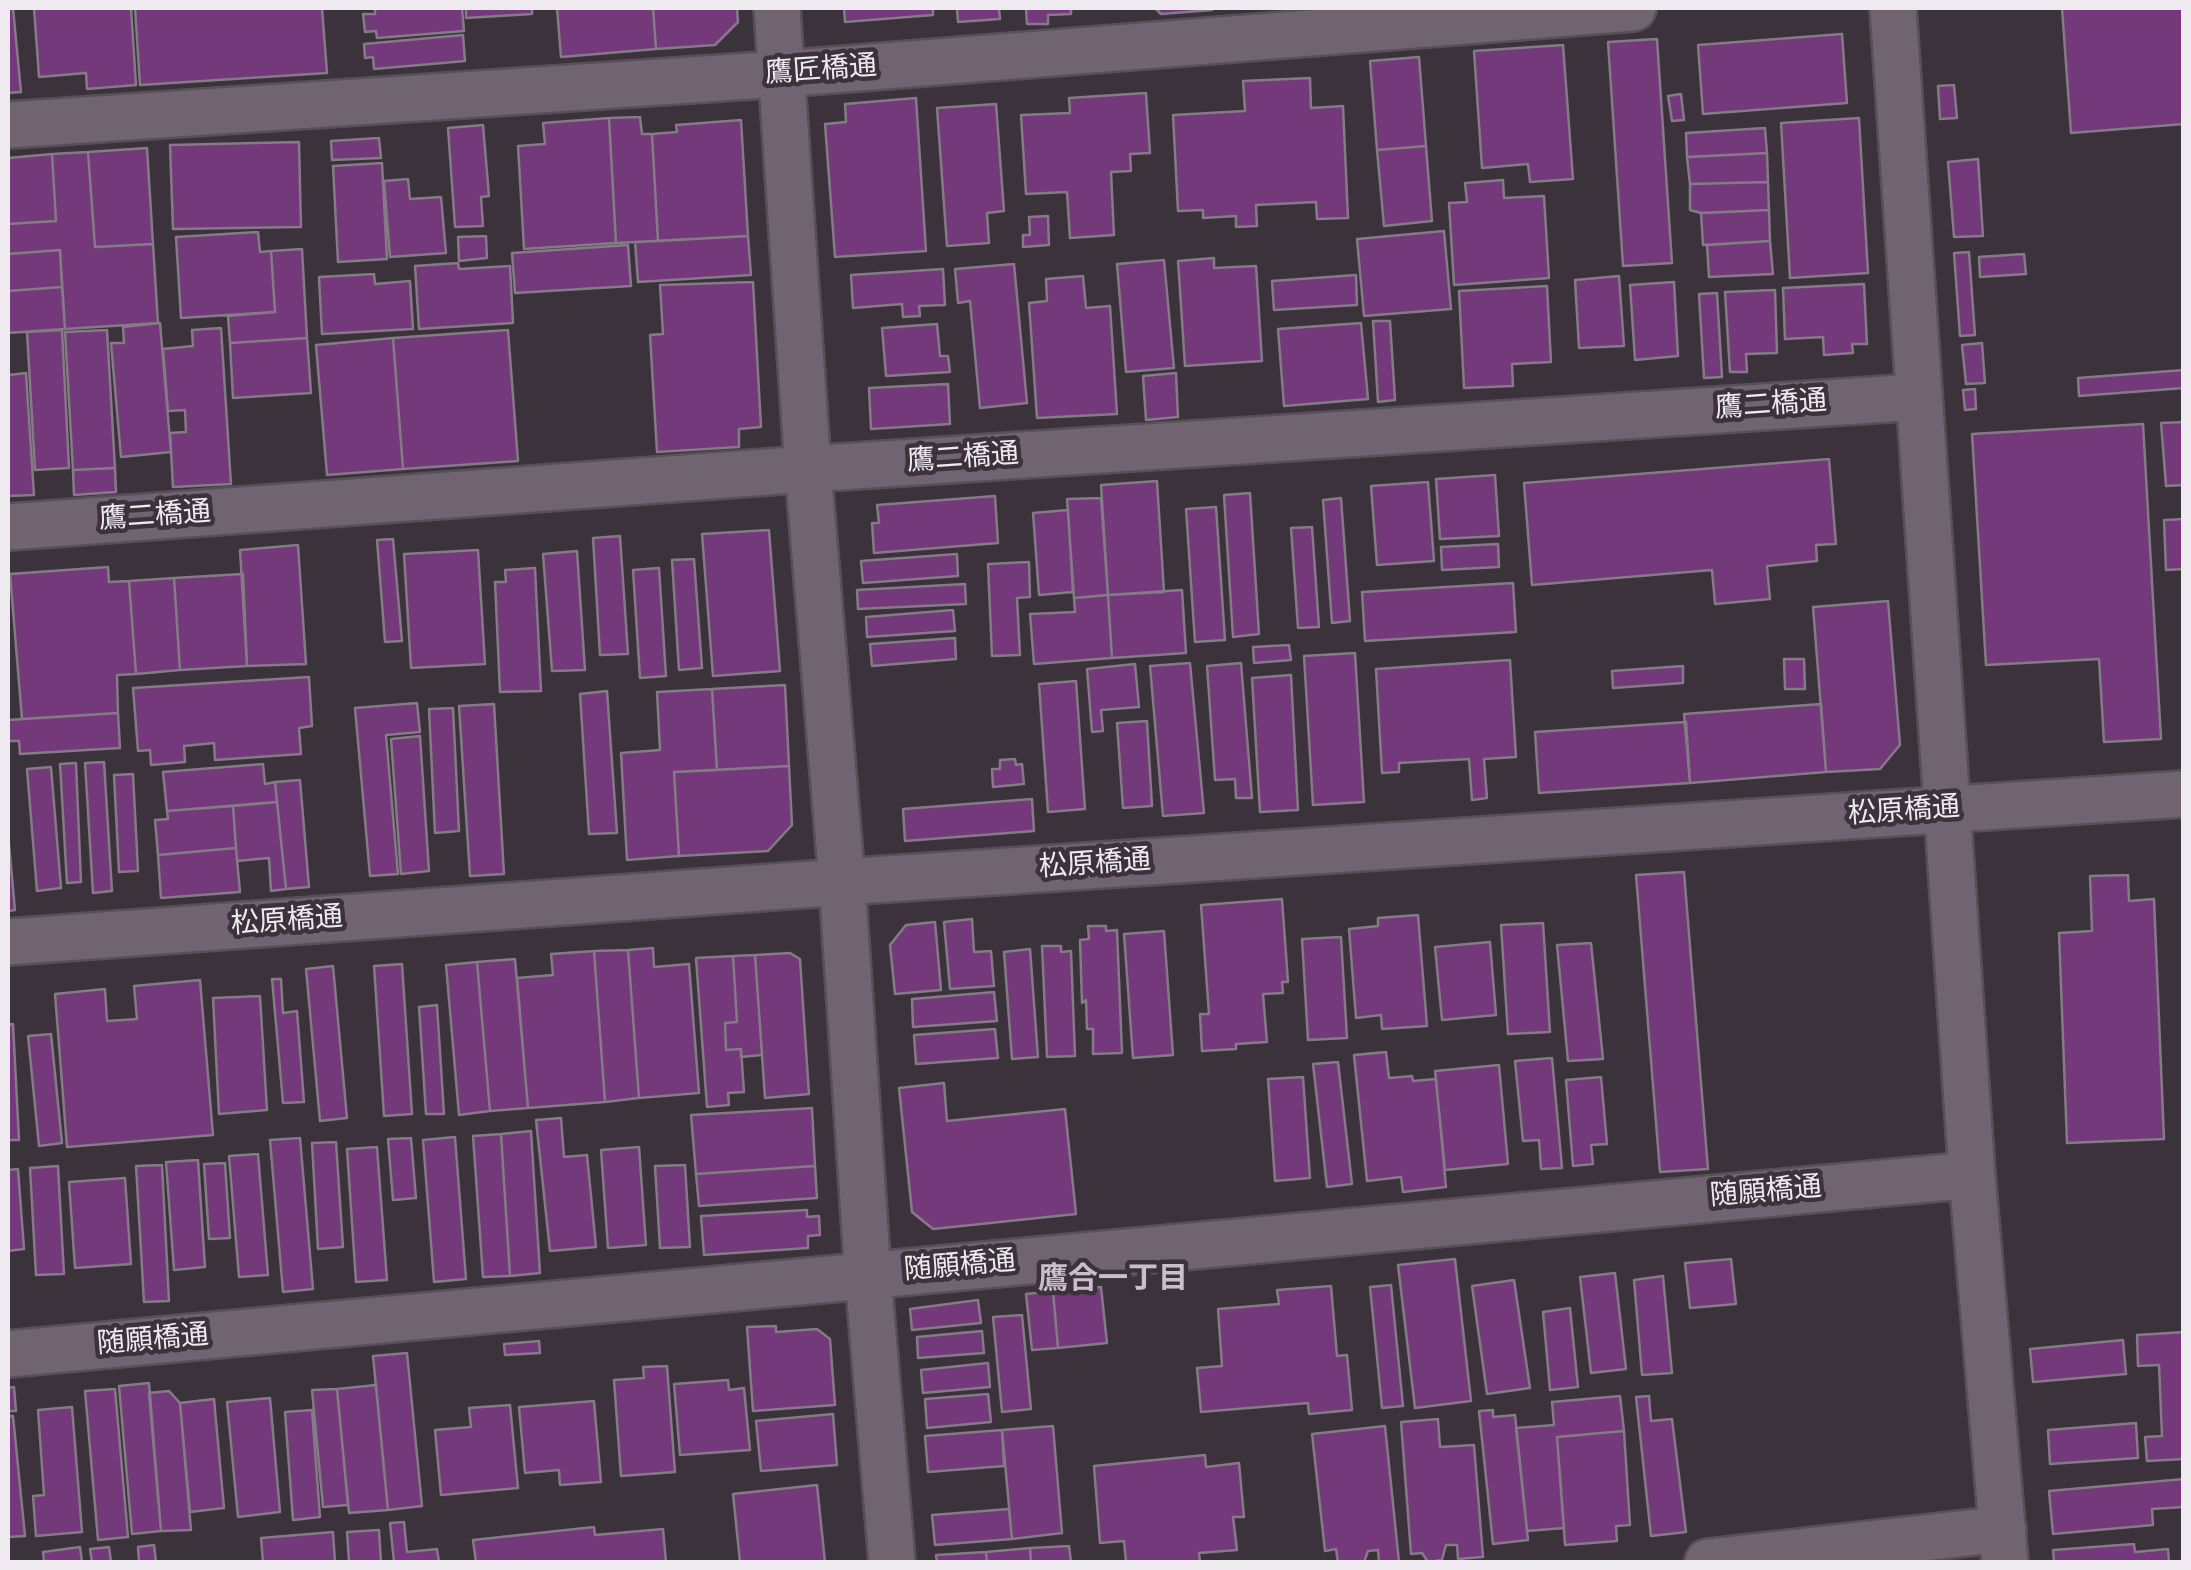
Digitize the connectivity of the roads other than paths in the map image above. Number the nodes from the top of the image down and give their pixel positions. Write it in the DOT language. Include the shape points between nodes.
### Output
graph roads {
  1 [pos="776,8"];
  2 [pos="1633,8"];
  3 [pos="1893,8"];
  4 [pos="781,74"];
  5 [pos="8,126"];
  6 [pos="1918,397"];
  7 [pos="808,469"];
  8 [pos="8,528"];
  9 [pos="2184,794"];
  10 [pos="1950,809"];
  11 [pos="842,882"];
  12 [pos="8,942"];
  13 [pos="1972,1175"];
  14 [pos="868,1276"];
  15 [pos="8,1354"];
  16 [pos="2004,1546"];
  17 [pos="892,1562"];
  18 [pos="1708,1562"];
  1 -- 4 [label="street"];
  2 -- 4 [label="street, 鷹匠橋通"];
  3 -- 6 [label="street"];
  4 -- 5 [label="street, 鷹匠橋通"];
  4 -- 7 [label="street"];
  6 -- 7 [label="street, 鷹二橋通"];
  6 -- 10 [label="street"];
  7 -- 8 [label="street, 鷹二橋通"];
  7 -- 11 [label="street"];
  9 -- 10 [label="street, 松原橋通"];
  10 -- 11 [label="street, 松原橋通"];
  10 -- 13 [label="street"];
  11 -- 12 [label="street, 松原橋通"];
  11 -- 14 [label="street"];
  13 -- 14 [label="street, 随願橋通"];
  13 -- 16 [label="street"];
  14 -- 15 [label="street, 随願橋通"];
  14 -- 17 [label="street"];
  16 -- 18 [label="street"];
}
